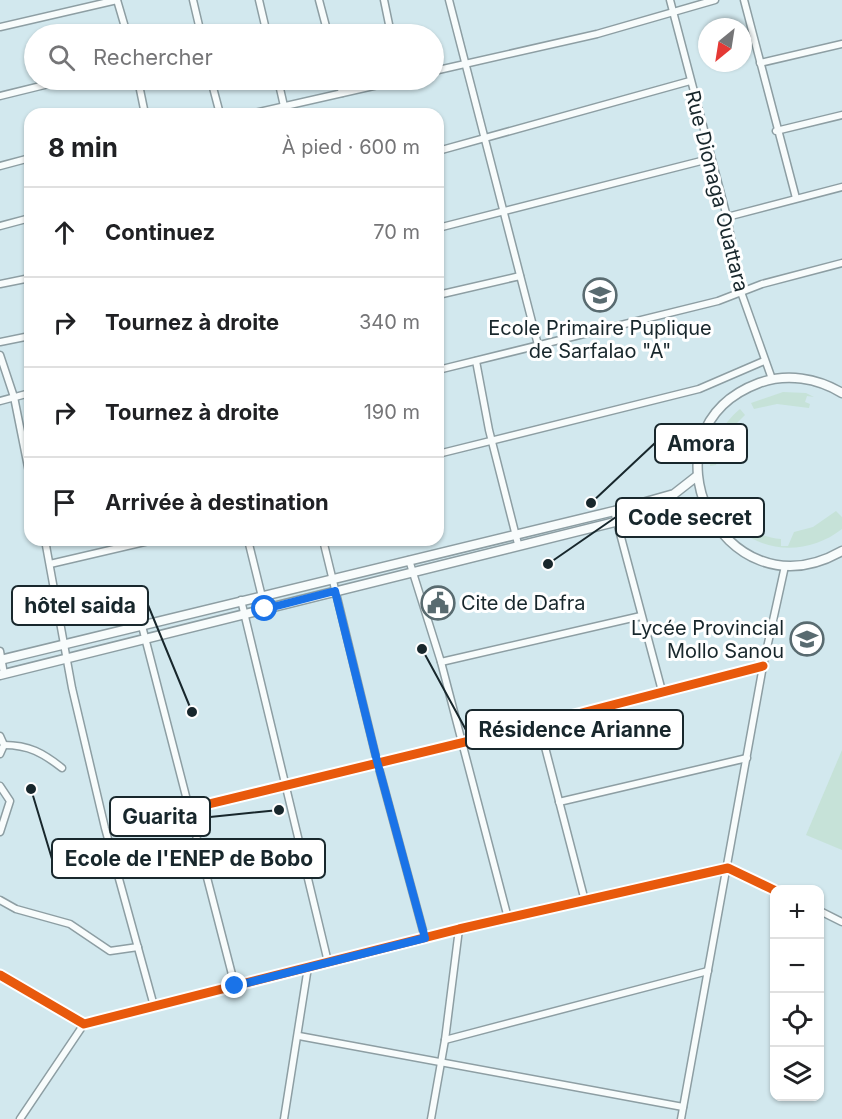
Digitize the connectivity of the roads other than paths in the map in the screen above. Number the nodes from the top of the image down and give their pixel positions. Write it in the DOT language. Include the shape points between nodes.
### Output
graph roads {
  1 [pos="117,0"];
  2 [pos="193,0"];
  3 [pos="259,0"];
  4 [pos="319,0"];
  5 [pos="384,0"];
  6 [pos="449,0"];
  7 [pos="670,0"];
  8 [pos="715,0"];
  9 [pos="744,0"];
  10 [pos="672,12"];
  11 [pos="124,24"];
  12 [pos="199,24"];
  13 [pos="265,24"];
  14 [pos="325,24"];
  15 [pos="389,24"];
  16 [pos="0,27"];
  17 [pos="842,44"];
  18 [pos="465,63"];
  19 [pos="760,63"];
  20 [pos="444,68"];
  21 [pos="690,81"];
  22 [pos="24,90"];
  23 [pos="140,90"];
  24 [pos="213,90"];
  25 [pos="280,90"];
  26 [pos="341,90"];
  27 [pos="355,90"];
  28 [pos="342,93"];
  29 [pos="0,96"];
  30 [pos="284,106"];
  31 [pos="145,108"];
  32 [pos="216,108"];
  33 [pos="276,108"];
  34 [pos="842,115"];
  35 [pos="776,131"];
  36 [pos="485,139"];
  37 [pos="444,149"];
  38 [pos="24,159"];
  39 [pos="709,159"];
  40 [pos="0,165"];
  41 [pos="842,187"];
  42 [pos="795,198"];
  43 [pos="503,213"];
  44 [pos="727,217"];
  45 [pos="24,220"];
  46 [pos="0,226"];
  47 [pos="444,227"];
  48 [pos="842,263"];
  49 [pos="520,276"];
  50 [pos="24,279"];
  51 [pos="0,284"];
  52 [pos="741,292"];
  53 [pos="444,294"];
  54 [pos="24,337"];
  55 [pos="0,342"];
  56 [pos="538,345"];
  57 [pos="0,355"];
  58 [pos="476,361"];
  59 [pos="764,361"];
  60 [pos="444,369"];
  61 [pos="772,379"];
  62 [pos="842,393"];
  63 [pos="24,394"];
  64 [pos="14,397"];
  65 [pos="0,401"];
  66 [pos="24,440"];
  67 [pos="492,442"];
  68 [pos="444,453"];
  69 [pos="697,476"];
  70 [pos="614,511"];
  71 [pos="706,511"];
  72 [pos="617,520"];
  73 [pos="517,539"];
  74 [pos="46,546"];
  75 [pos="127,546"];
  76 [pos="249,546"];
  77 [pos="324,546"];
  78 [pos="842,551"];
  79 [pos="409,560"];
  80 [pos="50,564"];
  81 [pos="785,566"];
  82 [pos="413,572"];
  83 [pos="332,578"];
  84 [pos="335,591"];
  85 [pos="261,596"];
  86 [pos="241,600"];
  87 [pos="265,609"];
  88 [pos="244,614"];
  89 [pos="641,615"];
  90 [pos="142,626"];
  91 [pos="146,640"];
  92 [pos="65,644"];
  93 [pos="1,657"];
  94 [pos="66,658"];
  95 [pos="441,662"];
  96 [pos="763,666"];
  97 [pos="2,674"];
  98 [pos="662,691"];
  99 [pos="539,724"];
  100 [pos="0,736"];
  101 [pos="461,742"];
  102 [pos="4,745"];
  103 [pos="0,754"];
  104 [pos="747,758"];
  105 [pos="377,761"];
  106 [pos="62,768"];
  107 [pos="285,783"];
  108 [pos="0,786"];
  109 [pos="559,802"];
  110 [pos="188,809"];
  111 [pos="0,831"];
  112 [pos="728,868"];
  113 [pos="770,888"];
  114 [pos="0,900"];
  115 [pos="585,901"];
  116 [pos="824,913"];
  117 [pos="508,918"];
  118 [pos="842,922"];
  119 [pos="459,929"];
  120 [pos="425,938"];
  121 [pos="138,946"];
  122 [pos="328,962"];
  123 [pos="308,967"];
  124 [pos="708,971"];
  125 [pos="0,975"];
  126 [pos="235,986"];
  127 [pos="154,1006"];
  128 [pos="84,1024"];
  129 [pos="299,1036"];
  130 [pos="445,1040"];
  131 [pos="442,1061"];
  132 [pos="683,1107"];
  133 [pos="20,1119"];
  134 [pos="284,1119"];
  135 [pos="431,1119"];
  136 [pos="681,1119"];
  1 -- 11 [label="street"];
  1 -- 16 [label="street"];
  2 -- 12 [label="street"];
  3 -- 13 [label="street"];
  4 -- 14 [label="street"];
  5 -- 15 [label="street"];
  6 -- 18 [label="street"];
  7 -- 10 [label="street, Rue Dionaga Ouattara"];
  8 -- 10 [label="street"];
  9 -- 19 [label="street"];
  10 -- 18 [label="street" via="597,34"];
  10 -- 21 [label="street, Rue Dionaga Ouattara"];
  17 -- 19 [label="street"];
  18 -- 20 [label="street"];
  18 -- 36 [label="street"];
  19 -- 35 [label="street"];
  21 -- 36 [label="street"];
  21 -- 39 [label="street, Rue Dionaga Ouattara"];
  22 -- 29 [label="street"];
  23 -- 31 [label="street"];
  24 -- 32 [label="street"];
  25 -- 30 [label="street"];
  26 -- 28 [label="street"];
  27 -- 28 [label="street"];
  28 -- 30 [label="street"];
  30 -- 33 [label="street"];
  34 -- 35 [label="street"];
  35 -- 42 [label="street"];
  36 -- 37 [label="street"];
  36 -- 43 [label="street"];
  38 -- 40 [label="street"];
  39 -- 43 [label="street"];
  39 -- 44 [label="street, Rue Dionaga Ouattara"];
  41 -- 42 [label="street"];
  42 -- 44 [label="street"];
  43 -- 47 [label="street"];
  43 -- 49 [label="street"];
  44 -- 52 [label="street, Rue Dionaga Ouattara"];
  45 -- 46 [label="street"];
  48 -- 52 [label="street"];
  49 -- 53 [label="street"];
  49 -- 56 [label="street"];
  50 -- 51 [label="street"];
  52 -- 56 [label="street"];
  52 -- 59 [label="street, Rue Dionaga Ouattara"];
  54 -- 55 [label="street"];
  56 -- 58 [label="street"];
  57 -- 64 [label="street"];
  58 -- 60 [label="street"];
  58 -- 67 [label="street"];
  59 -- 61 [label="street, Rue Dionaga Ouattara"];
  59 -- 67 [label="street" via="699,389"];
  61 -- 62 [label="main road" via="808,379"];
  61 -- 69 [label="main road" via="742,391 718,411 703,438"];
  63 -- 64 [label="street"];
  64 -- 65 [label="street"];
  64 -- 66 [label="street"];
  67 -- 68 [label="street"];
  67 -- 73 [label="street"];
  69 -- 70 [label="main road" via="674,494"];
  69 -- 71 [label="main road"];
  70 -- 72 [label="street"];
  70 -- 73 [label="main road"];
  71 -- 72 [label="main road" via="675,507"];
  71 -- 81 [label="main road" via="720,533 740,550"];
  72 -- 73 [label="main road"];
  72 -- 89 [label="street"];
  73 -- 79 [label="main road"];
  73 -- 82 [label="main road"];
  74 -- 80 [label="street"];
  75 -- 80 [label="street"];
  76 -- 85 [label="street"];
  77 -- 83 [label="street"];
  78 -- 81 [label="main road" via="813,563"];
  79 -- 82 [label="street"];
  79 -- 83 [label="main road"];
  80 -- 92 [label="street"];
  81 -- 96 [label="street"];
  82 -- 84 [label="main road"];
  82 -- 95 [label="street"];
  83 -- 84 [label="street"];
  83 -- 85 [label="main road"];
  84 -- 87 [label="main road"];
  84 -- 105 [label="street"];
  85 -- 86 [label="main road"];
  85 -- 87 [label="street"];
  86 -- 88 [label="street"];
  86 -- 90 [label="main road"];
  87 -- 88 [label="main road"];
  88 -- 91 [label="main road"];
  88 -- 107 [label="street"];
  89 -- 95 [label="street"];
  89 -- 98 [label="street"];
  90 -- 91 [label="street"];
  90 -- 92 [label="main road"];
  91 -- 94 [label="main road"];
  91 -- 110 [label="street"];
  92 -- 93 [label="main road"];
  92 -- 94 [label="street"];
  93 -- 97 [label="street"];
  94 -- 97 [label="main road"];
  94 -- 121 [label="street" via="105,828"];
  95 -- 101 [label="street"];
  96 -- 98 [label="street"];
  96 -- 104 [label="street"];
  98 -- 99 [label="street"];
  99 -- 101 [label="street"];
  99 -- 109 [label="street"];
  100 -- 102 [label="street"];
  101 -- 105 [label="street"];
  101 -- 117 [label="street"];
  102 -- 103 [label="street"];
  102 -- 106 [label="street" via="29,747"];
  104 -- 109 [label="street"];
  104 -- 112 [label="street"];
  105 -- 107 [label="street"];
  105 -- 120 [label="street"];
  107 -- 110 [label="street"];
  107 -- 122 [label="street"];
  108 -- 111 [label="street" via="10,801"];
  109 -- 115 [label="street"];
  110 -- 126 [label="street"];
  112 -- 113 [label="street"];
  112 -- 115 [label="street"];
  112 -- 124 [label="street"];
  114 -- 121 [label="street" via="16,909 70,924 110,951"];
  115 -- 117 [label="street"];
  116 -- 118 [label="street"];
  117 -- 119 [label="street"];
  119 -- 120 [label="street"];
  119 -- 130 [label="street"];
  120 -- 122 [label="street"];
  121 -- 127 [label="street"];
  122 -- 123 [label="street"];
  123 -- 126 [label="street"];
  123 -- 129 [label="street"];
  124 -- 130 [label="street"];
  124 -- 132 [label="street"];
  125 -- 128 [label="street"];
  126 -- 127 [label="street"];
  127 -- 128 [label="street"];
  128 -- 133 [label="street"];
  129 -- 131 [label="street"];
  129 -- 134 [label="street"];
  130 -- 131 [label="street"];
  131 -- 132 [label="street"];
  131 -- 135 [label="street"];
  132 -- 136 [label="street"];
}
